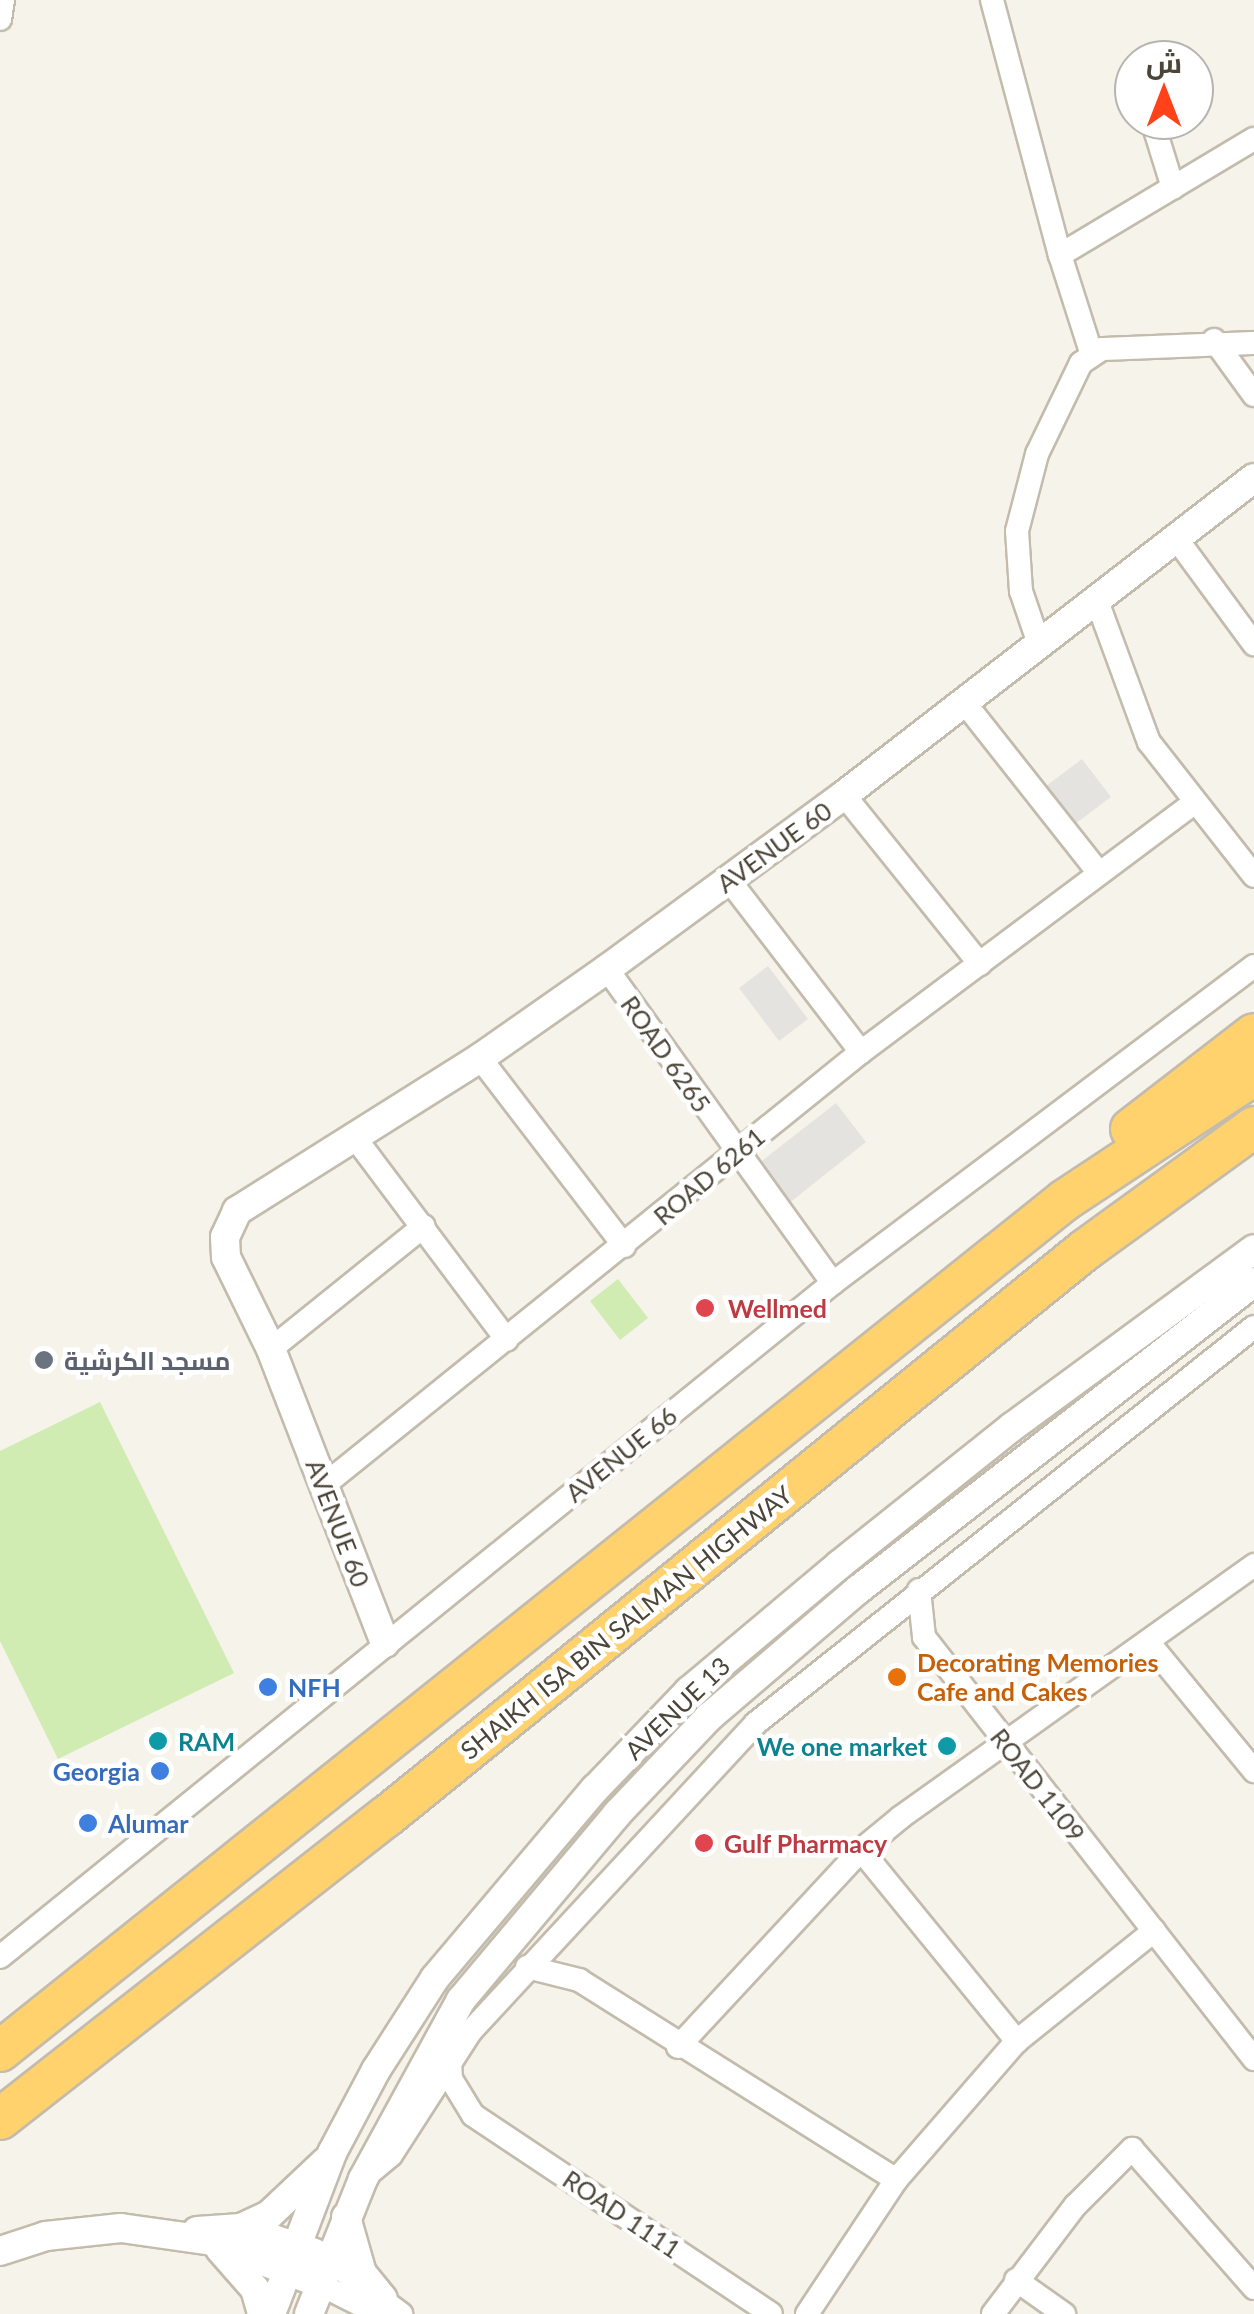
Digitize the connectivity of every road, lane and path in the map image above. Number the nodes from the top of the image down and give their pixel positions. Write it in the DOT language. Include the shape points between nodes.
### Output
graph roads {
  1 [pos="3,0"];
  2 [pos="992,0"];
  3 [pos="0,19"];
  4 [pos="1254,138"];
  5 [pos="1158,140"];
  6 [pos="1172,188"];
  7 [pos="1060,255"];
  8 [pos="1214,340"];
  9 [pos="1254,342"];
  10 [pos="1091,352"];
  11 [pos="1254,395"];
  12 [pos="1254,478"];
  13 [pos="1176,538"];
  14 [pos="1097,600"];
  15 [pos="1039,644"];
  16 [pos="1254,644"];
  17 [pos="964,702"];
  18 [pos="844,795"];
  19 [pos="1192,804"];
  20 [pos="1098,873"];
  21 [pos="1254,876"];
  22 [pos="729,880"];
  23 [pos="980,964"];
  24 [pos="1254,966"];
  25 [pos="607,969"];
  26 [pos="1254,1034"];
  27 [pos="861,1052"];
  28 [pos="480,1058"];
  29 [pos="1254,1074"];
  30 [pos="1254,1127"];
  31 [pos="353,1135"];
  32 [pos="1254,1150"];
  33 [pos="736,1153"];
  34 [pos="1065,1200"];
  35 [pos="424,1226"];
  36 [pos="624,1246"];
  37 [pos="1254,1249"];
  38 [pos="1086,1250"];
  39 [pos="1254,1282"];
  40 [pos="833,1283"];
  41 [pos="1254,1328"];
  42 [pos="507,1340"];
  43 [pos="272,1349"];
  44 [pos="323,1486"];
  45 [pos="1254,1566"];
  46 [pos="918,1590"];
  47 [pos="876,1624"];
  48 [pos="924,1637"];
  49 [pos="1149,1643"];
  50 [pos="385,1644"];
  51 [pos="1007,1746"];
  52 [pos="1254,1771"];
  53 [pos="861,1850"];
  54 [pos="565,1927"];
  55 [pos="1154,1931"];
  56 [pos="0,1957"];
  57 [pos="527,1967"];
  58 [pos="579,1980"];
  59 [pos="1017,2041"];
  60 [pos="678,2047"];
  61 [pos="0,2051"];
  62 [pos="1252,2052"];
  63 [pos="450,2061"];
  64 [pos="418,2115"];
  65 [pos="473,2115"];
  66 [pos="0,2119"];
  67 [pos="332,2153"];
  68 [pos="362,2179"];
  69 [pos="896,2180"];
  70 [pos="346,2217"];
  71 [pos="241,2228"];
  72 [pos="158,2233"];
  73 [pos="212,2241"];
  74 [pos="0,2251"];
  75 [pos="294,2258"];
  76 [pos="326,2273"];
  77 [pos="1016,2280"];
  78 [pos="1254,2288"];
  79 [pos="380,2311"];
  80 [pos="262,2314"];
  81 [pos="271,2314"];
  82 [pos="309,2314"];
  83 [pos="771,2314"];
  84 [pos="807,2314"];
  85 [pos="993,2314"];
  86 [pos="1064,2314"];
  1 -- 3 [label="street"];
  2 -- 7 [label="street"];
  4 -- 6 [label="street"];
  5 -- 6 [label="street"];
  6 -- 7 [label="street"];
  7 -- 10 [label="street"];
  8 -- 9 [label="street"];
  8 -- 10 [label="street"];
  8 -- 11 [label="street"];
  10 -- 15 [label="street" via="1037,454 1017,531 1022,591"];
  12 -- 13 [label="street, AVENUE 60"];
  13 -- 14 [label="street, AVENUE 60"];
  13 -- 16 [label="street"];
  14 -- 15 [label="street, AVENUE 60"];
  14 -- 19 [label="street" via="1149,742"];
  15 -- 17 [label="street, AVENUE 60"];
  17 -- 18 [label="street, AVENUE 60"];
  17 -- 20 [label="street"];
  18 -- 22 [label="street, AVENUE 60"];
  18 -- 23 [label="street"];
  19 -- 20 [label="street, ROAD 6261"];
  19 -- 21 [label="street"];
  20 -- 23 [label="street, ROAD 6261"];
  22 -- 25 [label="street, AVENUE 60"];
  22 -- 27 [label="street"];
  23 -- 27 [label="street, ROAD 6261"];
  24 -- 40 [label="street, AVENUE 66"];
  25 -- 28 [label="street, AVENUE 60"];
  25 -- 33 [label="street, ROAD 6265"];
  26 -- 34 [label="highway" via="1134,1126"];
  27 -- 33 [label="street, ROAD 6261"];
  28 -- 31 [label="street, AVENUE 60"];
  28 -- 36 [label="street"];
  29 -- 34 [label="highway, SHAIKH ISA BIN SALMAN HIGHWAY"];
  30 -- 38 [label="highway, SHAIKH ISA BIN SALMAN HIGHWAY"];
  31 -- 35 [label="street"];
  31 -- 43 [label="street, AVENUE 60" via="275,1188 244,1228 239,1258 246,1293"];
  32 -- 38 [label="highway"];
  33 -- 36 [label="street, ROAD 6261"];
  33 -- 40 [label="street, ROAD 6265"];
  34 -- 61 [label="highway, SHAIKH ISA BIN SALMAN HIGHWAY"];
  35 -- 42 [label="street"];
  35 -- 43 [label="street"];
  36 -- 42 [label="street, ROAD 6261"];
  37 -- 67 [label="street, AVENUE 13" via="1012,1427 689,1692 595,1789 435,1978"];
  38 -- 66 [label="highway, SHAIKH ISA BIN SALMAN HIGHWAY" via="388,1816"];
  39 -- 68 [label="street, AVENUE 13" via="859,1589 709,1718 617,1814 461,2000"];
  40 -- 50 [label="street, AVENUE 66"];
  41 -- 46 [label="street"];
  42 -- 44 [label="street, ROAD 6261"];
  43 -- 44 [label="street, AVENUE 60"];
  44 -- 50 [label="street, AVENUE 60"];
  45 -- 49 [label="street"];
  46 -- 47 [label="street"];
  46 -- 48 [label="street"];
  47 -- 48 [label="street"];
  47 -- 54 [label="street" via="756,1723"];
  48 -- 51 [label="street, ROAD 1109"];
  49 -- 51 [label="street"];
  49 -- 52 [label="street"];
  50 -- 56 [label="street, AVENUE 66"];
  51 -- 53 [label="street"];
  51 -- 55 [label="street, ROAD 1109"];
  53 -- 59 [label="street"];
  53 -- 60 [label="street"];
  54 -- 57 [label="street"];
  54 -- 58 [label="street" via="566,1956"];
  55 -- 59 [label="street"];
  55 -- 62 [label="street, ROAD 1109"];
  57 -- 58 [label="street"];
  57 -- 63 [label="street"];
  58 -- 60 [label="street"];
  59 -- 69 [label="street"];
  60 -- 69 [label="street"];
  63 -- 64 [label="street"];
  63 -- 65 [label="street" via="455,2089"];
  64 -- 65 [label="street, ROAD 1111" via="429,2108"];
  64 -- 68 [label="street" via="391,2155"];
  65 -- 83 [label="street, ROAD 1111"];
  67 -- 71 [label="street" via="269,2215"];
  67 -- 75 [label="street, AVENUE 13"];
  68 -- 70 [label="street, AVENUE 13"];
  69 -- 84 [label="street"];
  70 -- 76 [label="street, AVENUE 13"];
  70 -- 79 [label="street"];
  71 -- 72 [label="street"];
  71 -- 75 [label="street"];
  72 -- 73 [label="street"];
  72 -- 74 [label="street" via="83,2229"];
  73 -- 75 [label="street"];
  73 -- 80 [label="street" via="246,2275"];
  75 -- 76 [label="street"];
  75 -- 81 [label="street, AVENUE 13"];
  76 -- 79 [label="street"];
  76 -- 82 [label="street, AVENUE 13"];
  77 -- 78 [label="street" via="1132,2149"];
  77 -- 85 [label="street"];
  77 -- 86 [label="street"];
}
